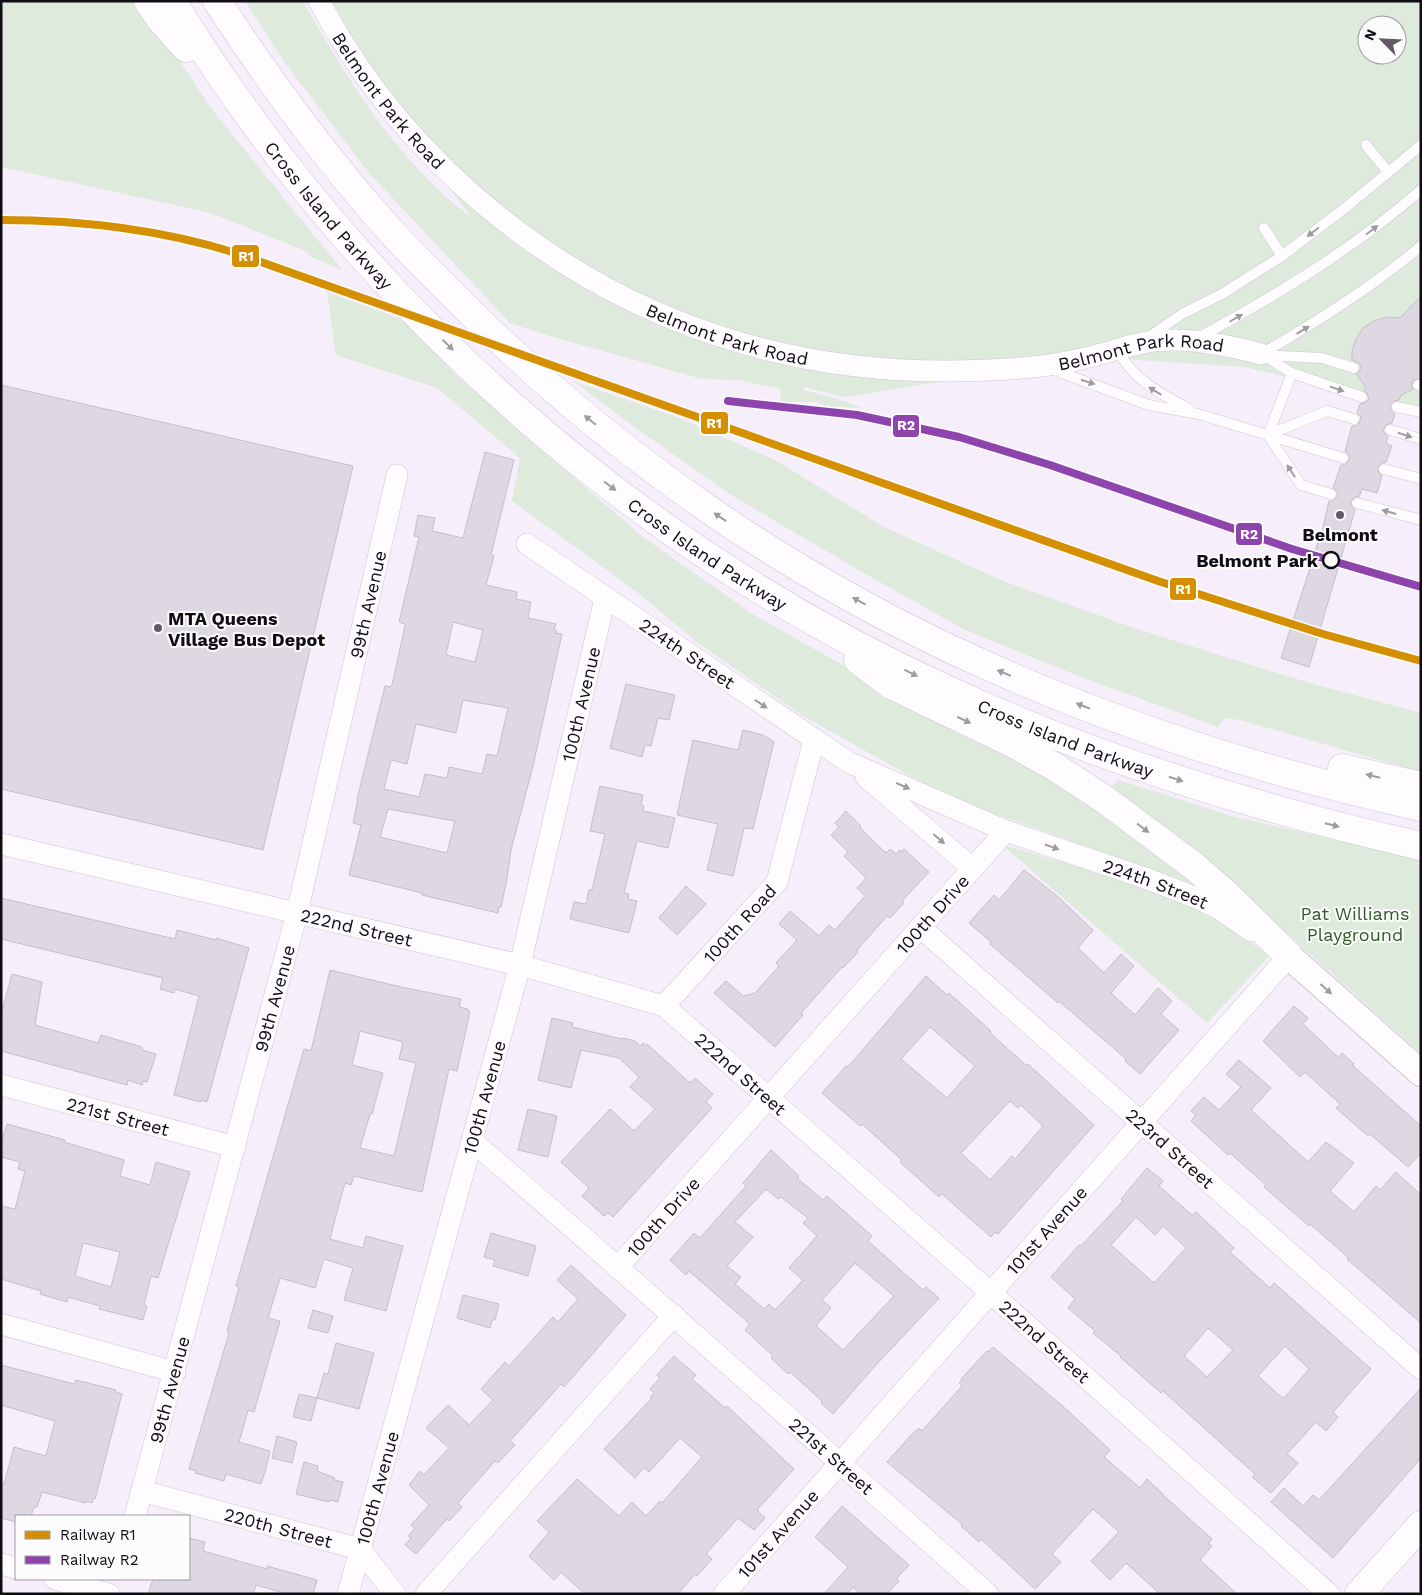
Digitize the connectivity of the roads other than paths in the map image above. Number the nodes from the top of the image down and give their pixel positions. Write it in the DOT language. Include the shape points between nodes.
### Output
graph roads {
  1 [pos="148,1"];
  2 [pos="172,1"];
  3 [pos="218,1"];
  4 [pos="320,1"];
  5 [pos="242,107"];
  6 [pos="1366,145"];
  7 [pos="1421,145"];
  8 [pos="1388,172"];
  9 [pos="1421,190"];
  10 [pos="1264,228"];
  11 [pos="1421,246"];
  12 [pos="1282,256"];
  13 [pos="1193,341"];
  14 [pos="1127,347"];
  15 [pos="1261,354"];
  16 [pos="1042,365"];
  17 [pos="1354,368"];
  18 [pos="1292,373"];
  19 [pos="1362,397"];
  20 [pos="1397,407"];
  21 [pos="1421,412"];
  22 [pos="1198,414"];
  23 [pos="1354,419"];
  24 [pos="1390,430"];
  25 [pos="1268,435"];
  26 [pos="1421,439"];
  27 [pos="1343,458"];
  28 [pos="1384,469"];
  29 [pos="398,475"];
  30 [pos="1421,479"];
  31 [pos="1331,494"];
  32 [pos="1357,503"];
  33 [pos="1421,520"];
  34 [pos="527,544"];
  35 [pos="605,598"];
  36 [pos="791,609"];
  37 [pos="1118,718"];
  38 [pos="814,740"];
  39 [pos="848,762"];
  40 [pos="1421,786"];
  41 [pos="1421,807"];
  42 [pos="1006,831"];
  43 [pos="1,844"];
  44 [pos="1421,846"];
  45 [pos="972,868"];
  46 [pos="297,913"];
  47 [pos="920,927"];
  48 [pos="1289,956"];
  49 [pos="520,966"];
  50 [pos="664,1006"];
  51 [pos="1421,1073"];
  52 [pos="1,1085"];
  53 [pos="769,1097"];
  54 [pos="1142,1122"];
  55 [pos="472,1141"];
  56 [pos="235,1147"];
  57 [pos="617,1268"];
  58 [pos="991,1293"];
  59 [pos="674,1315"];
  60 [pos="1,1324"];
  61 [pos="1421,1369"];
  62 [pos="175,1372"];
  63 [pos="840,1463"];
  64 [pos="142,1491"];
  65 [pos="135,1515"];
  66 [pos="1421,1525"];
  67 [pos="360,1549"];
  68 [pos="59,1580"];
  69 [pos="118,1580"];
  70 [pos="109,1594"];
  71 [pos="113,1594"];
  72 [pos="348,1594"];
  73 [pos="394,1594"];
  74 [pos="426,1594"];
  75 [pos="724,1594"];
  76 [pos="988,1594"];
  77 [pos="1329,1594"];
  78 [pos="1360,1594"];
  1 -- 5 [label="main road" via="161,20"];
  2 -- 5 [label="main road, Cross Island Parkway"];
  37 -- 3 [label="main road, Cross Island Parkway, one-way" via="987,666 818,579 750,538 635,457 524,365 375,214 286,103"];
  4 -- 16 [label="street, Belmont Park Road" via="338,36 368,79 430,155 533,242 626,298 745,344 825,361 932,371"];
  5 -- 36 [label="main road, Cross Island Parkway, one-way" via="311,197 386,284 510,404 647,514"];
  6 -- 8 [label="lane"];
  7 -- 8 [label="lane"];
  8 -- 12 [label="lane, one-way"];
  13 -- 9 [label="lane, one-way" via="1314,271"];
  10 -- 12 [label="lane"];
  15 -- 11 [label="lane, one-way" via="1340,307"];
  12 -- 14 [label="lane"];
  13 -- 14 [label="street, Belmont Park Road" via="1153,341"];
  13 -- 15 [label="street, Belmont Park Road"];
  14 -- 16 [label="street, Belmont Park Road"];
  22 -- 14 [label="lane, one-way" via="1145,384 1126,364"];
  15 -- 17 [label="lane" via="1322,358"];
  15 -- 18 [label="lane"];
  16 -- 22 [label="lane, one-way" via="1149,405"];
  18 -- 19 [label="lane, one-way"];
  18 -- 25 [label="lane"];
  20 -- 21 [label="lane"];
  22 -- 25 [label="lane"];
  23 -- 25 [label="lane" via="1327,411"];
  24 -- 26 [label="lane, one-way"];
  25 -- 27 [label="lane"];
  31 -- 25 [label="lane, one-way" via="1301,485"];
  28 -- 30 [label="lane"];
  29 -- 46 [label="street, 99th Avenue"];
  33 -- 32 [label="lane, one-way"];
  34 -- 35 [label="street, 224th Street"];
  35 -- 38 [label="street, 224th Street, one-way"];
  35 -- 49 [label="street, 100th Avenue"];
  36 -- 44 [label="main road, Cross Island Parkway, one-way" via="944,689 1104,755 1269,808"];
  36 -- 48 [label="main road, one-way" via="891,685 1014,744 1104,799 1195,867"];
  40 -- 37 [label="main road, one-way"];
  37 -- 41 [label="main road, Cross Island Parkway" via="1252,762"];
  38 -- 39 [label="street, 224th Street"];
  38 -- 50 [label="street, 100th Road" via="777,882"];
  39 -- 42 [label="street, 224th Street, one-way"];
  39 -- 45 [label="street, 224th Street, one-way"];
  42 -- 45 [label="street, 100th Drive"];
  42 -- 48 [label="street, 224th Street, one-way" via="1194,897 1218,908"];
  43 -- 46 [label="street, 222nd Street"];
  45 -- 47 [label="street, 100th Drive"];
  46 -- 49 [label="street, 222nd Street"];
  46 -- 56 [label="street, 99th Avenue"];
  47 -- 53 [label="street, 100th Drive"];
  47 -- 54 [label="street, 223rd Street"];
  48 -- 51 [label="street, 224th Street, one-way"];
  48 -- 54 [label="street, 101st Avenue"];
  49 -- 50 [label="street, 222nd Street"];
  49 -- 55 [label="street, 100th Avenue"];
  50 -- 53 [label="street, 222nd Street"];
  52 -- 56 [label="street, 221st Street"];
  53 -- 57 [label="street, 100th Drive"];
  53 -- 58 [label="street, 222nd Street"];
  54 -- 58 [label="street, 101st Avenue"];
  54 -- 61 [label="street, 223rd Street"];
  55 -- 57 [label="street"];
  55 -- 67 [label="street, 100th Avenue"];
  56 -- 62 [label="street, 99th Avenue"];
  57 -- 59 [label="street, 100th Drive"];
  58 -- 63 [label="street, 101st Avenue"];
  58 -- 77 [label="street, 222nd Street"];
  59 -- 63 [label="street, 221st Street"];
  59 -- 74 [label="street"];
  60 -- 62 [label="street"];
  62 -- 64 [label="street, 99th Avenue"];
  63 -- 75 [label="street, 101st Avenue"];
  63 -- 76 [label="street, 221st Street"];
  64 -- 65 [label="street, 99th Avenue"];
  64 -- 67 [label="street, 220th Street"];
  66 -- 78 [label="main road"];
  67 -- 72 [label="street, 100th Avenue"];
  67 -- 73 [label="street"];
  68 -- 70 [label="street"];
  69 -- 71 [label="street"];
}
